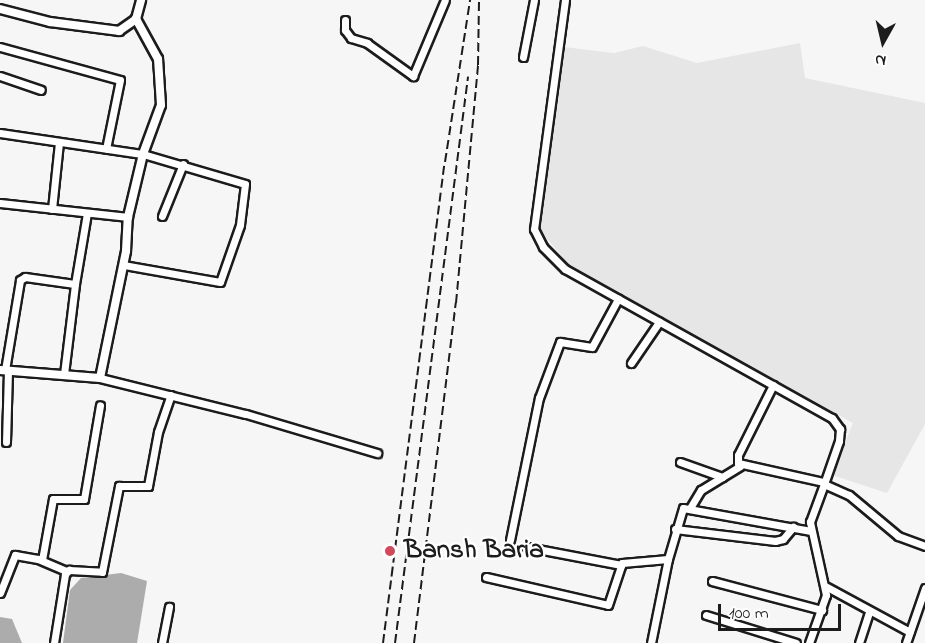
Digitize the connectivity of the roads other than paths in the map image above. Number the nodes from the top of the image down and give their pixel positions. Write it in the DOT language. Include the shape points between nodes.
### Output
graph roads {
  1 [pos="141,0"];
  2 [pos="445,0"];
  3 [pos="534,0"];
  4 [pos="565,0"];
  5 [pos="0,9"];
  6 [pos="136,19"];
  7 [pos="345,20"];
  8 [pos="0,47"];
  9 [pos="523,57"];
  10 [pos="0,76"];
  11 [pos="41,90"];
  12 [pos="0,133"];
  13 [pos="59,142"];
  14 [pos="106,149"];
  15 [pos="143,154"];
  16 [pos="183,164"];
  17 [pos="0,203"];
  18 [pos="52,209"];
  19 [pos="87,213"];
  20 [pos="162,216"];
  21 [pos="128,217"];
  22 [pos="124,265"];
  23 [pos="75,284"];
  24 [pos="618,299"];
  25 [pos="659,322"];
  26 [pos="632,363"];
  27 [pos="4,370"];
  28 [pos="64,374"];
  29 [pos="100,378"];
  30 [pos="773,385"];
  31 [pos="171,395"];
  32 [pos="100,405"];
  33 [pos="6,441"];
  34 [pos="377,453"];
  35 [pos="680,462"];
  36 [pos="740,466"];
  37 [pos="722,477"];
  38 [pos="824,483"];
  39 [pos="690,508"];
  40 [pos="793,527"];
  41 [pos="675,529"];
  42 [pos="811,531"];
  43 [pos="510,540"];
  44 [pos="925,546"];
  45 [pos="527,547"];
  46 [pos="668,559"];
  47 [pos="42,560"];
  48 [pos="621,565"];
  49 [pos="66,571"];
  50 [pos="486,577"];
  51 [pos="712,581"];
  52 [pos="827,587"];
  53 [pos="925,588"];
  54 [pos="0,593"];
  55 [pos="169,607"];
  56 [pos="822,610"];
  57 [pos="869,612"];
  58 [pos="706,615"];
  59 [pos="910,632"];
  60 [pos="54,643"];
  61 [pos="162,643"];
  62 [pos="651,643"];
  63 [pos="796,643"];
  64 [pos="809,643"];
  65 [pos="859,643"];
  66 [pos="906,643"];
  1 -- 6 [label="street"];
  2 -- 7 [label="street" via="413,76 367,43 351,38 345,30"];
  3 -- 9 [label="street"];
  4 -- 24 [label="street" via="534,229 555,260"];
  5 -- 6 [label="street" via="50,22 119,31"];
  6 -- 15 [label="street" via="158,59 161,89 158,118"];
  8 -- 14 [label="street" via="120,80"];
  10 -- 11 [label="street"];
  12 -- 13 [label="street"];
  13 -- 14 [label="street"];
  13 -- 18 [label="street"];
  14 -- 15 [label="street"];
  15 -- 16 [label="street"];
  15 -- 21 [label="street"];
  16 -- 20 [label="street"];
  16 -- 22 [label="street" via="246,186 240,225 220,282"];
  17 -- 18 [label="street"];
  18 -- 19 [label="street"];
  19 -- 21 [label="street"];
  19 -- 23 [label="street"];
  21 -- 22 [label="street"];
  22 -- 29 [label="street"];
  23 -- 27 [label="street" via="22,278"];
  23 -- 28 [label="street"];
  24 -- 25 [label="street"];
  24 -- 43 [label="street" via="592,347 560,342 539,398"];
  25 -- 26 [label="street"];
  25 -- 30 [label="street"];
  27 -- 28 [label="street"];
  27 -- 33 [label="street"];
  28 -- 29 [label="street"];
  29 -- 31 [label="street"];
  30 -- 36 [label="street" via="738,455"];
  30 -- 38 [label="street" via="838,424 839,441"];
  31 -- 34 [label="street"];
  31 -- 49 [label="street" via="158,432 148,486 119,486 102,572"];
  32 -- 47 [label="street" via="84,499 53,499"];
  35 -- 37 [label="street"];
  36 -- 37 [label="street"];
  36 -- 38 [label="street"];
  37 -- 39 [label="street" via="701,490"];
  38 -- 42 [label="street" via="812,511"];
  38 -- 44 [label="street" via="849,495 898,536"];
  39 -- 40 [label="street"];
  39 -- 41 [label="street" via="680,510"];
  40 -- 41 [label="street" via="783,539 775,541"];
  40 -- 42 [label="street"];
  41 -- 46 [label="street"];
  42 -- 52 [label="street"];
  45 -- 48 [label="street"];
  46 -- 48 [label="street"];
  46 -- 62 [label="street"];
  47 -- 49 [label="street"];
  47 -- 54 [label="street" via="14,555"];
  48 -- 50 [label="street" via="608,605"];
  49 -- 60 [label="street"];
  51 -- 56 [label="street"];
  52 -- 56 [label="street"];
  52 -- 57 [label="street"];
  53 -- 59 [label="street"];
  55 -- 61 [label="street"];
  56 -- 64 [label="street"];
  57 -- 59 [label="street"];
  57 -- 65 [label="street"];
  58 -- 63 [label="street"];
  59 -- 66 [label="street"];
}
